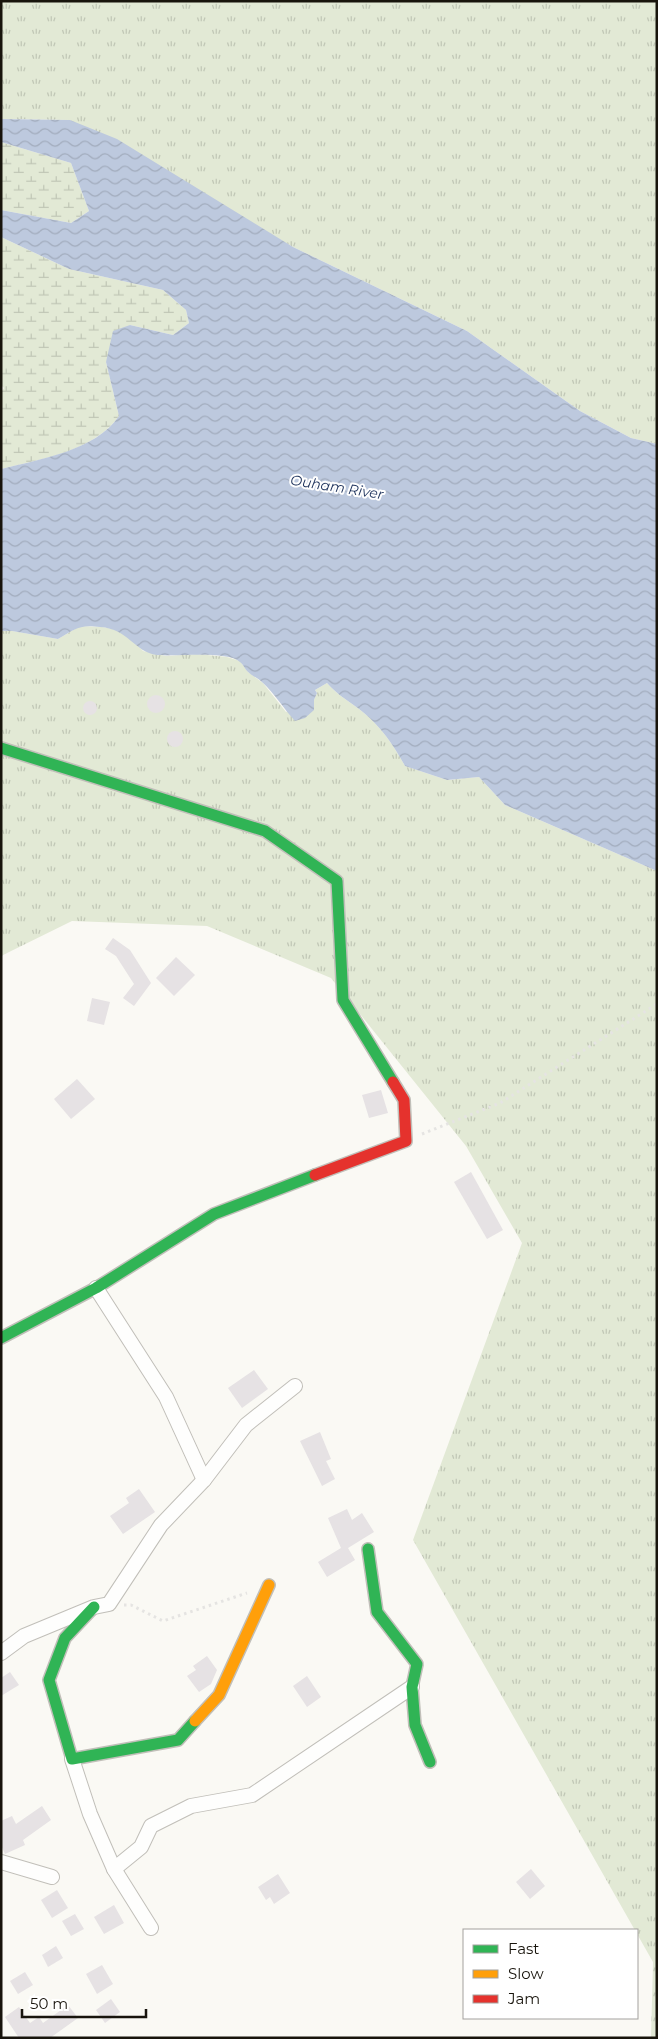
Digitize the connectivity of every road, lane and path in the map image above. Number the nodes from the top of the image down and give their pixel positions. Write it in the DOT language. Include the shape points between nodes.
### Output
graph roads {
  1 [pos="1,748"];
  2 [pos="657,1004"];
  3 [pos="406,1141"];
  4 [pos="96,1288"];
  5 [pos="1,1338"];
  6 [pos="295,1386"];
  7 [pos="204,1480"];
  8 [pos="368,1549"];
  9 [pos="269,1585"];
  10 [pos="109,1604"];
  11 [pos="94,1607"];
  12 [pos="1,1653"];
  13 [pos="412,1687"];
  14 [pos="72,1759"];
  15 [pos="430,1762"];
  16 [pos="1,1862"];
  17 [pos="114,1869"];
  18 [pos="52,1877"];
  19 [pos="151,1928"];
  1 -- 3 [label="street" via="264,832 337,881 343,1000 404,1100"];
  2 -- 3 [label="path" via="500,1103"];
  3 -- 4 [label="street" via="214,1214"];
  4 -- 5 [label="street"];
  4 -- 7 [label="street" via="166,1397"];
  6 -- 7 [label="street" via="246,1425"];
  7 -- 10 [label="street" via="161,1525"];
  8 -- 13 [label="street" via="377,1612 417,1664"];
  9 -- 10 [label="path" via="163,1621 131,1605"];
  9 -- 14 [label="street" via="219,1695 178,1740"];
  10 -- 11 [label="street"];
  11 -- 12 [label="street" via="24,1636"];
  11 -- 14 [label="street" via="65,1638 49,1680"];
  13 -- 15 [label="street" via="415,1725"];
  13 -- 17 [label="street" via="252,1795 191,1806 151,1826 141,1847"];
  14 -- 17 [label="street" via="90,1814"];
  16 -- 18 [label="street"];
  17 -- 19 [label="street"];
}
